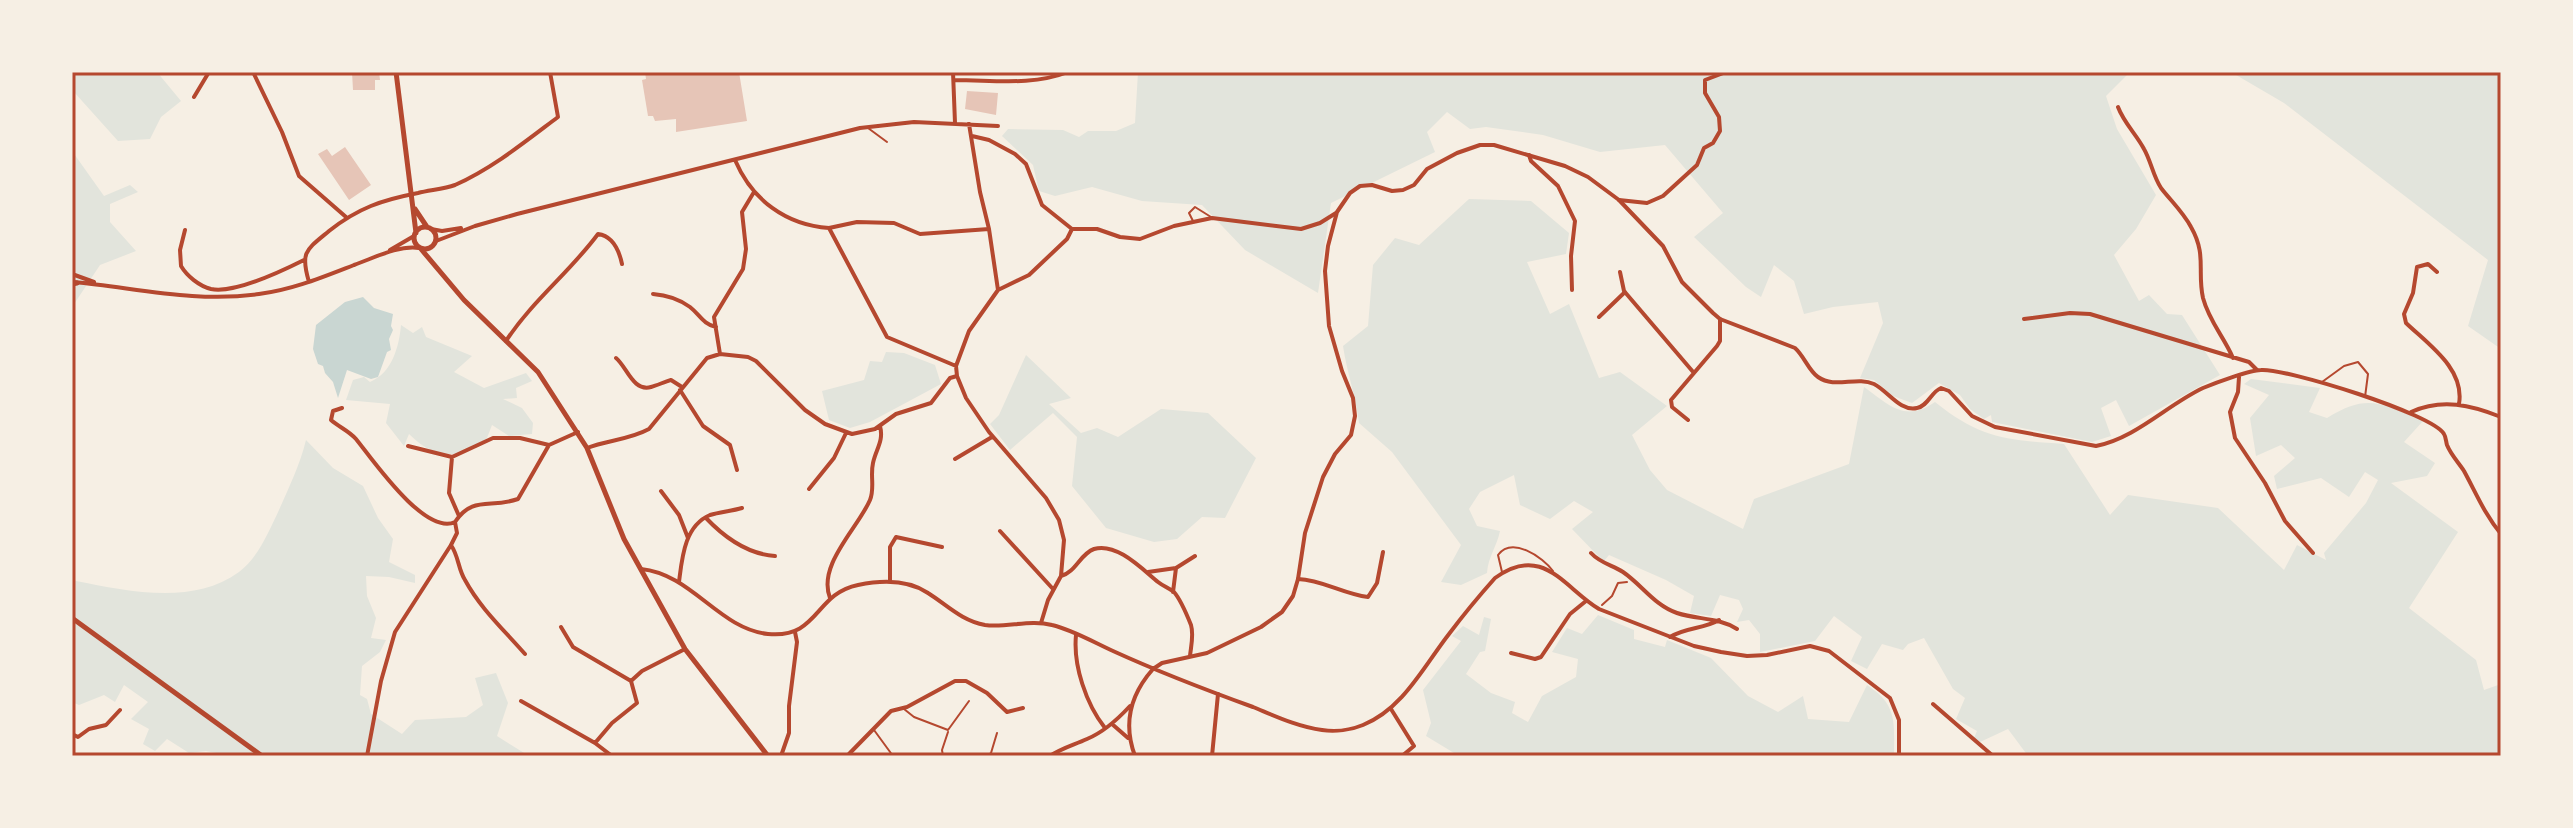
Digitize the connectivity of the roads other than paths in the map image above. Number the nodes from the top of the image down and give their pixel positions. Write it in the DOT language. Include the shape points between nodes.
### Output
graph roads {
  1 [pos="209,72"];
  2 [pos="253,72"];
  3 [pos="396,72"];
  4 [pos="550,72"];
  5 [pos="953,72"];
  6 [pos="1068,72"];
  7 [pos="1726,72"];
  8 [pos="955,80"];
  9 [pos="194,97"];
  10 [pos="2118,107"];
  11 [pos="955,123"];
  12 [pos="969,124"];
  13 [pos="998,126"];
  14 [pos="867,127"];
  15 [pos="972,136"];
  16 [pos="887,142"];
  17 [pos="1529,155"];
  18 [pos="735,159"];
  19 [pos="754,192"];
  20 [pos="411,198"];
  21 [pos="1619,200"];
  22 [pos="1337,212"];
  23 [pos="346,217"];
  24 [pos="1212,218"];
  25 [pos="1193,221"];
  26 [pos="475,226"];
  27 [pos="429,228"];
  28 [pos="829,228"];
  29 [pos="989,229"];
  30 [pos="1072,229"];
  31 [pos="185,230"];
  32 [pos="415,234"];
  33 [pos="435,244"];
  34 [pos="420,249"];
  35 [pos="377,257"];
  36 [pos="304,260"];
  37 [pos="622,264"];
  38 [pos="1620,272"];
  39 [pos="2437,272"];
  40 [pos="72,274"];
  41 [pos="445,275"];
  42 [pos="309,282"];
  43 [pos="74,283"];
  44 [pos="100,284"];
  45 [pos="998,290"];
  46 [pos="1572,290"];
  47 [pos="1625,292"];
  48 [pos="653,294"];
  49 [pos="1599,317"];
  50 [pos="1720,319"];
  51 [pos="2024,319"];
  52 [pos="1727,321"];
  53 [pos="716,327"];
  54 [pos="1719,329"];
  55 [pos="506,341"];
  56 [pos="720,354"];
  57 [pos="616,358"];
  58 [pos="2233,358"];
  59 [pos="956,366"];
  60 [pos="2257,370"];
  61 [pos="1694,373"];
  62 [pos="957,376"];
  63 [pos="2239,377"];
  64 [pos="2321,383"];
  65 [pos="681,389"];
  66 [pos="2365,397"];
  67 [pos="2459,404"];
  68 [pos="342,408"];
  69 [pos="2411,412"];
  70 [pos="2501,417"];
  71 [pos="1688,420"];
  72 [pos="880,425"];
  73 [pos="578,432"];
  74 [pos="846,433"];
  75 [pos="992,437"];
  76 [pos="549,445"];
  77 [pos="408,446"];
  78 [pos="587,448"];
  79 [pos="452,457"];
  80 [pos="955,459"];
  81 [pos="737,470"];
  82 [pos="809,489"];
  83 [pos="661,491"];
  84 [pos="742,508"];
  85 [pos="459,516"];
  86 [pos="706,518"];
  87 [pos="455,522"];
  88 [pos="1000,531"];
  89 [pos="2501,534"];
  90 [pos="688,538"];
  91 [pos="451,545"];
  92 [pos="942,547"];
  93 [pos="1383,552"];
  94 [pos="1591,553"];
  95 [pos="2313,553"];
  96 [pos="775,556"];
  97 [pos="1195,556"];
  98 [pos="1176,568"];
  99 [pos="641,569"];
  100 [pos="1553,571"];
  101 [pos="1148,572"];
  102 [pos="1502,573"];
  103 [pos="1061,576"];
  104 [pos="1298,579"];
  105 [pos="890,581"];
  106 [pos="679,582"];
  107 [pos="1053,589"];
  108 [pos="1173,592"];
  109 [pos="830,598"];
  110 [pos="1586,601"];
  111 [pos="72,618"];
  112 [pos="1719,620"];
  113 [pos="1041,623"];
  114 [pos="561,627"];
  115 [pos="1737,629"];
  116 [pos="795,632"];
  117 [pos="1076,635"];
  118 [pos="1670,637"];
  119 [pos="685,649"];
  120 [pos="1511,653"];
  121 [pos="525,654"];
  122 [pos="1190,657"];
  123 [pos="1153,669"];
  124 [pos="631,681"];
  125 [pos="1218,694"];
  126 [pos="521,701"];
  127 [pos="969,701"];
  128 [pos="1933,704"];
  129 [pos="1130,706"];
  130 [pos="904,708"];
  131 [pos="1023,708"];
  132 [pos="1391,709"];
  133 [pos="120,710"];
  134 [pos="1112,724"];
  135 [pos="1105,728"];
  136 [pos="873,729"];
  137 [pos="948,730"];
  138 [pos="997,733"];
  139 [pos="72,734"];
  140 [pos="1129,739"];
  141 [pos="595,743"];
  142 [pos="262,756"];
  143 [pos="367,756"];
  144 [pos="612,756"];
  145 [pos="768,756"];
  146 [pos="781,756"];
  147 [pos="847,756"];
  148 [pos="893,756"];
  149 [pos="943,756"];
  150 [pos="986,756"];
  151 [pos="1050,756"];
  152 [pos="1135,756"];
  153 [pos="1212,756"];
  154 [pos="1402,756"];
  155 [pos="1899,756"];
  156 [pos="1993,756"];
  1 -- 9 [label="street"];
  2 -- 23 [label="street" via="299,176"];
  3 -- 20 [label="main road"];
  4 -- 20 [label="street" via="558,117 505,157 453,186"];
  5 -- 8 [label="street"];
  6 -- 8 [label="street" via="1035,82"];
  7 -- 21 [label="street" via="1705,80 1720,131 1697,165 1656,200"];
  8 -- 11 [label="street"];
  10 -- 58 [label="street" via="2159,185 2196,236 2202,250 2204,301"];
  11 -- 12 [label="street"];
  11 -- 14 [label="street"];
  12 -- 13 [label="street"];
  12 -- 15 [label="street"];
  14 -- 16 [label="lane"];
  14 -- 18 [label="street"];
  15 -- 29 [label="street"];
  15 -- 30 [label="street" via="989,140 1026,164 1042,205"];
  17 -- 21 [label="street" via="1565,166"];
  17 -- 22 [label="street" via="1480,145 1427,169 1403,190 1360,186"];
  17 -- 46 [label="street" via="1558,186 1575,221"];
  18 -- 19 [label="street"];
  18 -- 26 [label="street"];
  19 -- 28 [label="street" via="783,216"];
  19 -- 53 [label="street" via="742,212 743,269 717,311"];
  20 -- 23 [label="street" via="372,205"];
  20 -- 27 [label="main road"];
  20 -- 32 [label="main road"];
  21 -- 50 [label="street" via="1663,246 1682,282"];
  22 -- 24 [label="street" via="1301,229"];
  22 -- 104 [label="street" via="1328,246 1325,298 1355,416 1351,435 1323,477 1305,533"];
  23 -- 36 [label="street" via="313,244"];
  24 -- 25 [label="street"];
  24 -- 25 [label="lane" via="1195,207 1189,213"];
  25 -- 30 [label="street" via="1140,239"];
  26 -- 27 [label="street"];
  26 -- 33 [label="street"];
  27 -- 32 [label="main road"];
  27 -- 33 [label="main road" via="436,234"];
  28 -- 29 [label="street" via="857,222 894,223 920,234"];
  28 -- 59 [label="street" via="887,337"];
  29 -- 45 [label="street"];
  30 -- 45 [label="street" via="1029,275"];
  31 -- 36 [label="street" via="181,266 211,289 264,278"];
  32 -- 34 [label="main road"];
  32 -- 35 [label="street"];
  33 -- 34 [label="main road"];
  33 -- 41 [label="main road"];
  34 -- 35 [label="street"];
  34 -- 41 [label="main road"];
  35 -- 42 [label="street"];
  36 -- 42 [label="street"];
  37 -- 55 [label="street" via="609,237 598,234"];
  38 -- 47 [label="street"];
  39 -- 67 [label="street" via="2428,264 2417,267 2404,314 2406,323 2457,376 2462,389"];
  40 -- 44 [label="street"];
  41 -- 55 [label="main road"];
  42 -- 44 [label="street" via="263,294 209,298"];
  43 -- 44 [label="street"];
  45 -- 59 [label="street" via="969,331"];
  47 -- 49 [label="street"];
  47 -- 61 [label="street"];
  48 -- 53 [label="street" via="671,297"];
  50 -- 52 [label="street"];
  50 -- 54 [label="street"];
  51 -- 58 [label="street" via="2090,314"];
  52 -- 54 [label="lane"];
  52 -- 63 [label="street" via="1795,348 1824,380 1872,383 1907,408 1923,405 1941,388 1972,416 1995,427 2096,446 2134,431 2202,388"];
  53 -- 56 [label="street"];
  54 -- 61 [label="street" via="1720,341"];
  55 -- 73 [label="main road" via="538,372"];
  56 -- 65 [label="street" via="707,358"];
  56 -- 74 [label="street" via="756,361 805,410"];
  57 -- 65 [label="street" via="641,387 671,380"];
  58 -- 60 [label="street"];
  59 -- 62 [label="street"];
  60 -- 63 [label="street"];
  60 -- 64 [label="street"];
  61 -- 71 [label="street" via="1671,404"];
  62 -- 72 [label="street" via="931,403"];
  62 -- 75 [label="street"];
  63 -- 95 [label="street" via="2230,412 2235,438 2285,521"];
  64 -- 66 [label="street"];
  64 -- 66 [label="lane" via="2358,362 2369,376"];
  65 -- 78 [label="street" via="649,429"];
  65 -- 81 [label="street" via="703,426 730,445"];
  66 -- 69 [label="street"];
  67 -- 69 [label="street"];
  67 -- 70 [label="street"];
  68 -- 87 [label="street" via="333,411 331,420 356,439 394,487 433,521"];
  69 -- 89 [label="street" via="2442,431"];
  72 -- 74 [label="street"];
  72 -- 109 [label="street" via="871,497 838,550 827,587"];
  73 -- 76 [label="street"];
  73 -- 78 [label="main road"];
  74 -- 82 [label="street"];
  75 -- 80 [label="street"];
  75 -- 103 [label="street" via="1059,520 1064,540"];
  76 -- 79 [label="street" via="493,438"];
  76 -- 85 [label="street" via="518,499 471,505"];
  77 -- 79 [label="street"];
  78 -- 99 [label="main road"];
  79 -- 85 [label="street" via="449,493"];
  83 -- 90 [label="street"];
  84 -- 86 [label="street"];
  85 -- 87 [label="street"];
  86 -- 90 [label="street"];
  86 -- 96 [label="street" via="741,547"];
  87 -- 91 [label="street"];
  88 -- 107 [label="street"];
  90 -- 106 [label="street"];
  91 -- 121 [label="street" via="465,580"];
  91 -- 143 [label="street" via="395,632"];
  92 -- 105 [label="street" via="896,537 890,547"];
  93 -- 104 [label="street" via="1377,583 1368,597"];
  94 -- 112 [label="street" via="1674,612"];
  97 -- 98 [label="street"];
  98 -- 101 [label="street"];
  98 -- 108 [label="street"];
  99 -- 106 [label="street"];
  99 -- 119 [label="main road"];
  100 -- 102 [label="street" via="1525,566"];
  100 -- 102 [label="lane" via="1536,557 1508,547 1498,555"];
  100 -- 110 [label="street"];
  101 -- 103 [label="street" via="1138,562 1099,548"];
  101 -- 108 [label="street"];
  102 -- 132 [label="street"];
  103 -- 107 [label="street"];
  104 -- 122 [label="street" via="1282,612 1261,627"];
  105 -- 109 [label="street" via="854,586"];
  105 -- 113 [label="street" via="915,586 976,623"];
  106 -- 116 [label="street" via="749,630"];
  107 -- 113 [label="street"];
  108 -- 122 [label="street" via="1192,628"];
  109 -- 116 [label="street"];
  110 -- 118 [label="street"];
  110 -- 120 [label="street" via="1570,614 1541,657"];
  111 -- 142 [label="main road"];
  112 -- 115 [label="street"];
  112 -- 118 [label="street"];
  113 -- 117 [label="street"];
  114 -- 124 [label="street" via="573,647"];
  116 -- 146 [label="street" via="789,733"];
  117 -- 123 [label="street"];
  117 -- 135 [label="street" via="1075,652"];
  118 -- 155 [label="street" via="1747,656 1822,648 1884,692 1897,712"];
  119 -- 124 [label="street"];
  119 -- 145 [label="main road"];
  122 -- 123 [label="street"];
  123 -- 125 [label="street"];
  123 -- 129 [label="street"];
  124 -- 141 [label="street" via="637,703"];
  125 -- 132 [label="street" via="1321,730 1363,725"];
  125 -- 153 [label="street"];
  126 -- 141 [label="street"];
  127 -- 137 [label="lane"];
  128 -- 156 [label="street"];
  129 -- 134 [label="street"];
  129 -- 140 [label="street"];
  130 -- 131 [label="street" via="955,681 987,693 1007,712"];
  130 -- 136 [label="street" via="894,709"];
  130 -- 137 [label="lane"];
  132 -- 154 [label="street" via="1414,746"];
  133 -- 139 [label="street" via="106,725 78,737"];
  134 -- 135 [label="street"];
  134 -- 140 [label="street"];
  135 -- 151 [label="street"];
  136 -- 147 [label="street"];
  136 -- 148 [label="lane"];
  137 -- 149 [label="lane"];
  138 -- 150 [label="lane"];
  140 -- 152 [label="street"];
  141 -- 144 [label="street"];
}
